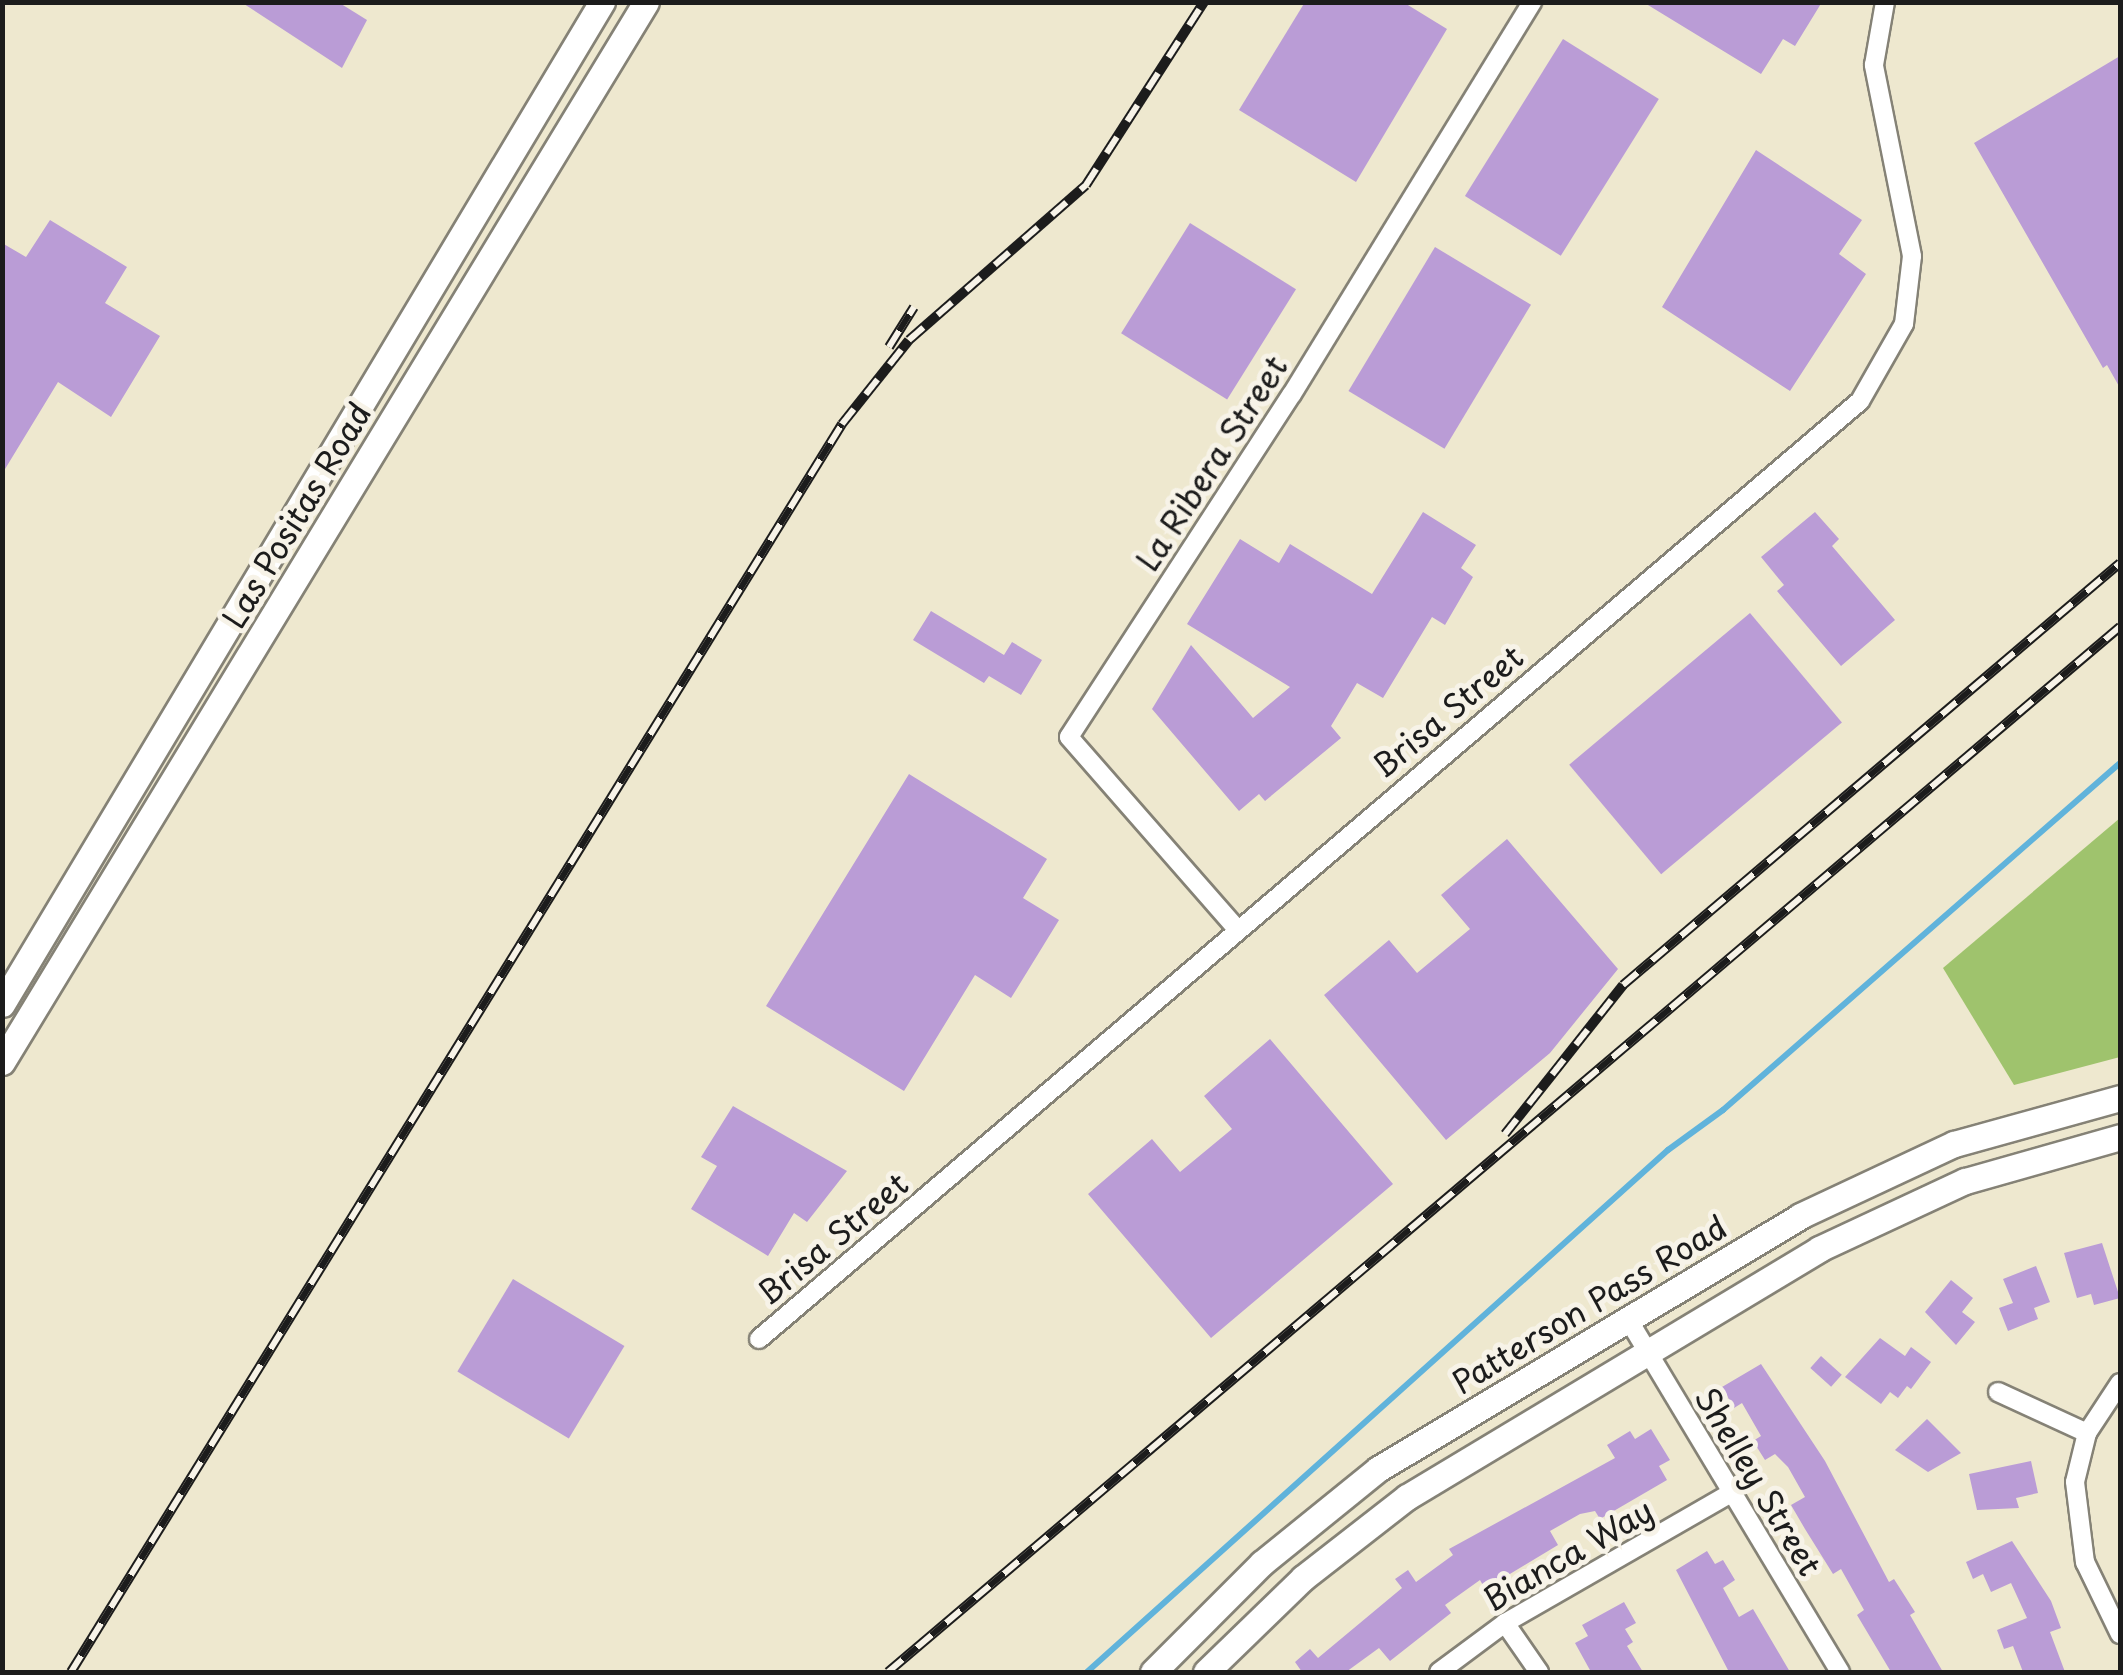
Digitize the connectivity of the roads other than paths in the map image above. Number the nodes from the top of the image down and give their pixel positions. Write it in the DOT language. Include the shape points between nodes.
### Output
graph roads {
  1 [pos="602,2"];
  2 [pos="646,2"];
  3 [pos="1532,2"];
  4 [pos="1886,2"];
  5 [pos="1237,929"];
  6 [pos="2,1004"];
  7 [pos="2,1062"];
  8 [pos="2120,1098"];
  9 [pos="2120,1137"];
  10 [pos="1628,1319"];
  11 [pos="759,1339"];
  12 [pos="1647,1351"];
  13 [pos="2120,1382"];
  14 [pos="1998,1392"];
  15 [pos="2087,1433"];
  16 [pos="1731,1493"];
  17 [pos="1505,1623"];
  18 [pos="2120,1634"];
  19 [pos="1153,1672"];
  20 [pos="1206,1672"];
  21 [pos="1439,1672"];
  22 [pos="1539,1672"];
  23 [pos="1840,1672"];
  1 -- 6 [label="main road, Las Positas Road"];
  2 -- 7 [label="main road, Las Positas Road"];
  3 -- 5 [label="street, La Ribera Street" via="1292,394 1069,737"];
  4 -- 5 [label="street, Brisa Street" via="1874,65 1912,256 1904,324 1860,400"];
  5 -- 11 [label="street, Brisa Street"];
  8 -- 10 [label="main road, Patterson Pass Road" via="1989,1132 1874,1177"];
  9 -- 12 [label="main road" via="2002,1168 1892,1210"];
  10 -- 12 [label="street, Shelley Street"];
  10 -- 19 [label="main road, Patterson Pass Road" via="1378,1469 1262,1563"];
  12 -- 16 [label="street, Shelley Street"];
  12 -- 20 [label="main road" via="1394,1506 1302,1578"];
  13 -- 15 [label="street"];
  14 -- 15 [label="street"];
  15 -- 18 [label="street" via="2075,1482 2078,1525 2085,1562"];
  16 -- 17 [label="street, Bianca Way"];
  16 -- 23 [label="street, Shelley Street"];
  17 -- 21 [label="street, Bianca Way"];
  17 -- 22 [label="street"];
}
